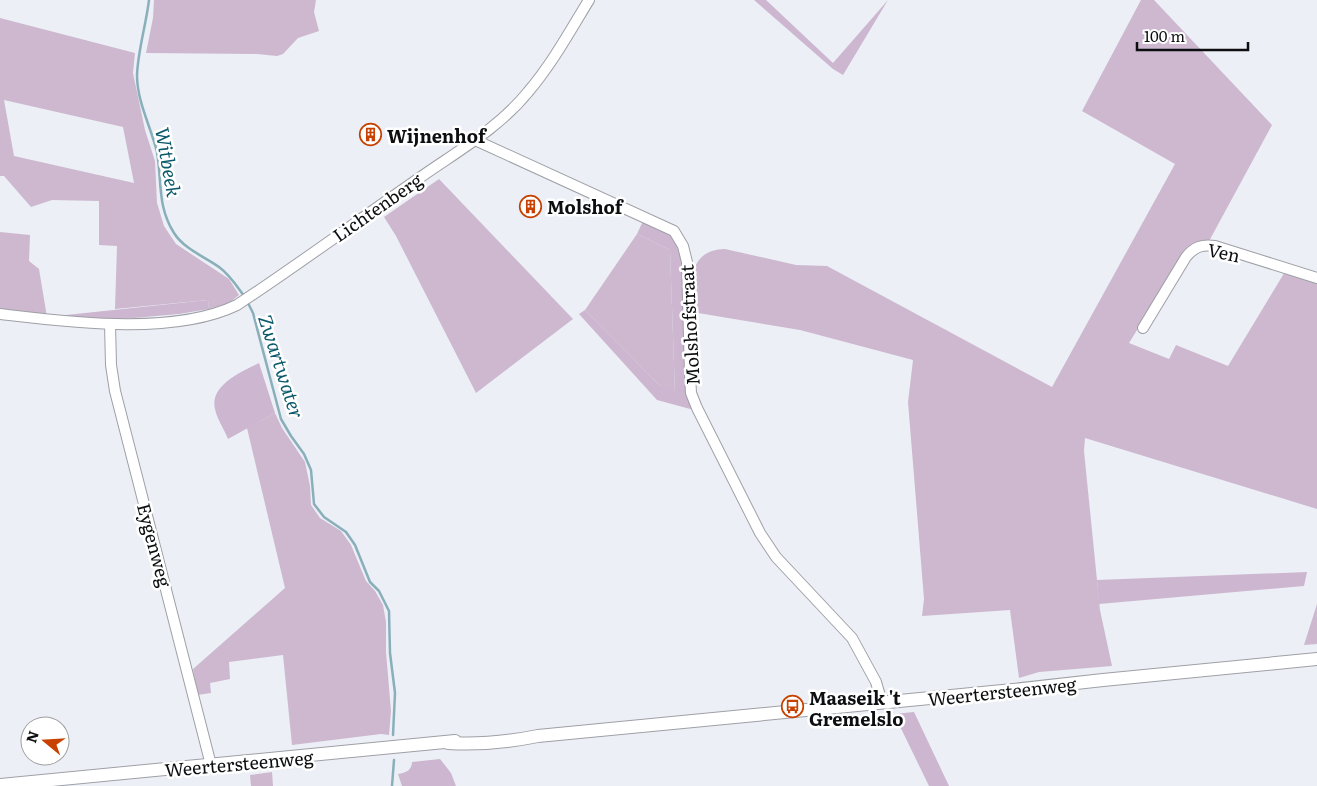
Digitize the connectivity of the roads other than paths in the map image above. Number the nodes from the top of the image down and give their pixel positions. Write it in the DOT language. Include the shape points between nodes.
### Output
graph roads {
  1 [pos="589,0"];
  2 [pos="476,140"];
  3 [pos="1317,278"];
  4 [pos="0,314"];
  5 [pos="110,324"];
  6 [pos="1143,328"];
  7 [pos="1317,659"];
  8 [pos="882,703"];
  9 [pos="211,765"];
  10 [pos="0,785"];
  1 -- 2 [label="street, Lichtenberg" via="528,92"];
  2 -- 5 [label="street, Lichtenberg" via="237,305 196,318 149,324"];
  2 -- 8 [label="street, Molshofstraat" via="674,231 687,262 690,374 697,408 760,533 776,557 852,638 876,682"];
  3 -- 6 [label="street, Ven" via="1215,246 1198,246 1186,257"];
  4 -- 5 [label="street, Lichtenberg"];
  5 -- 9 [label="street, Eygenweg" via="114,391"];
  7 -- 8 [label="main road, Weertersteenweg"];
  8 -- 9 [label="main road, Weertersteenweg" via="538,736 485,744 448,742"];
  9 -- 10 [label="main road, Weertersteenweg"];
}
